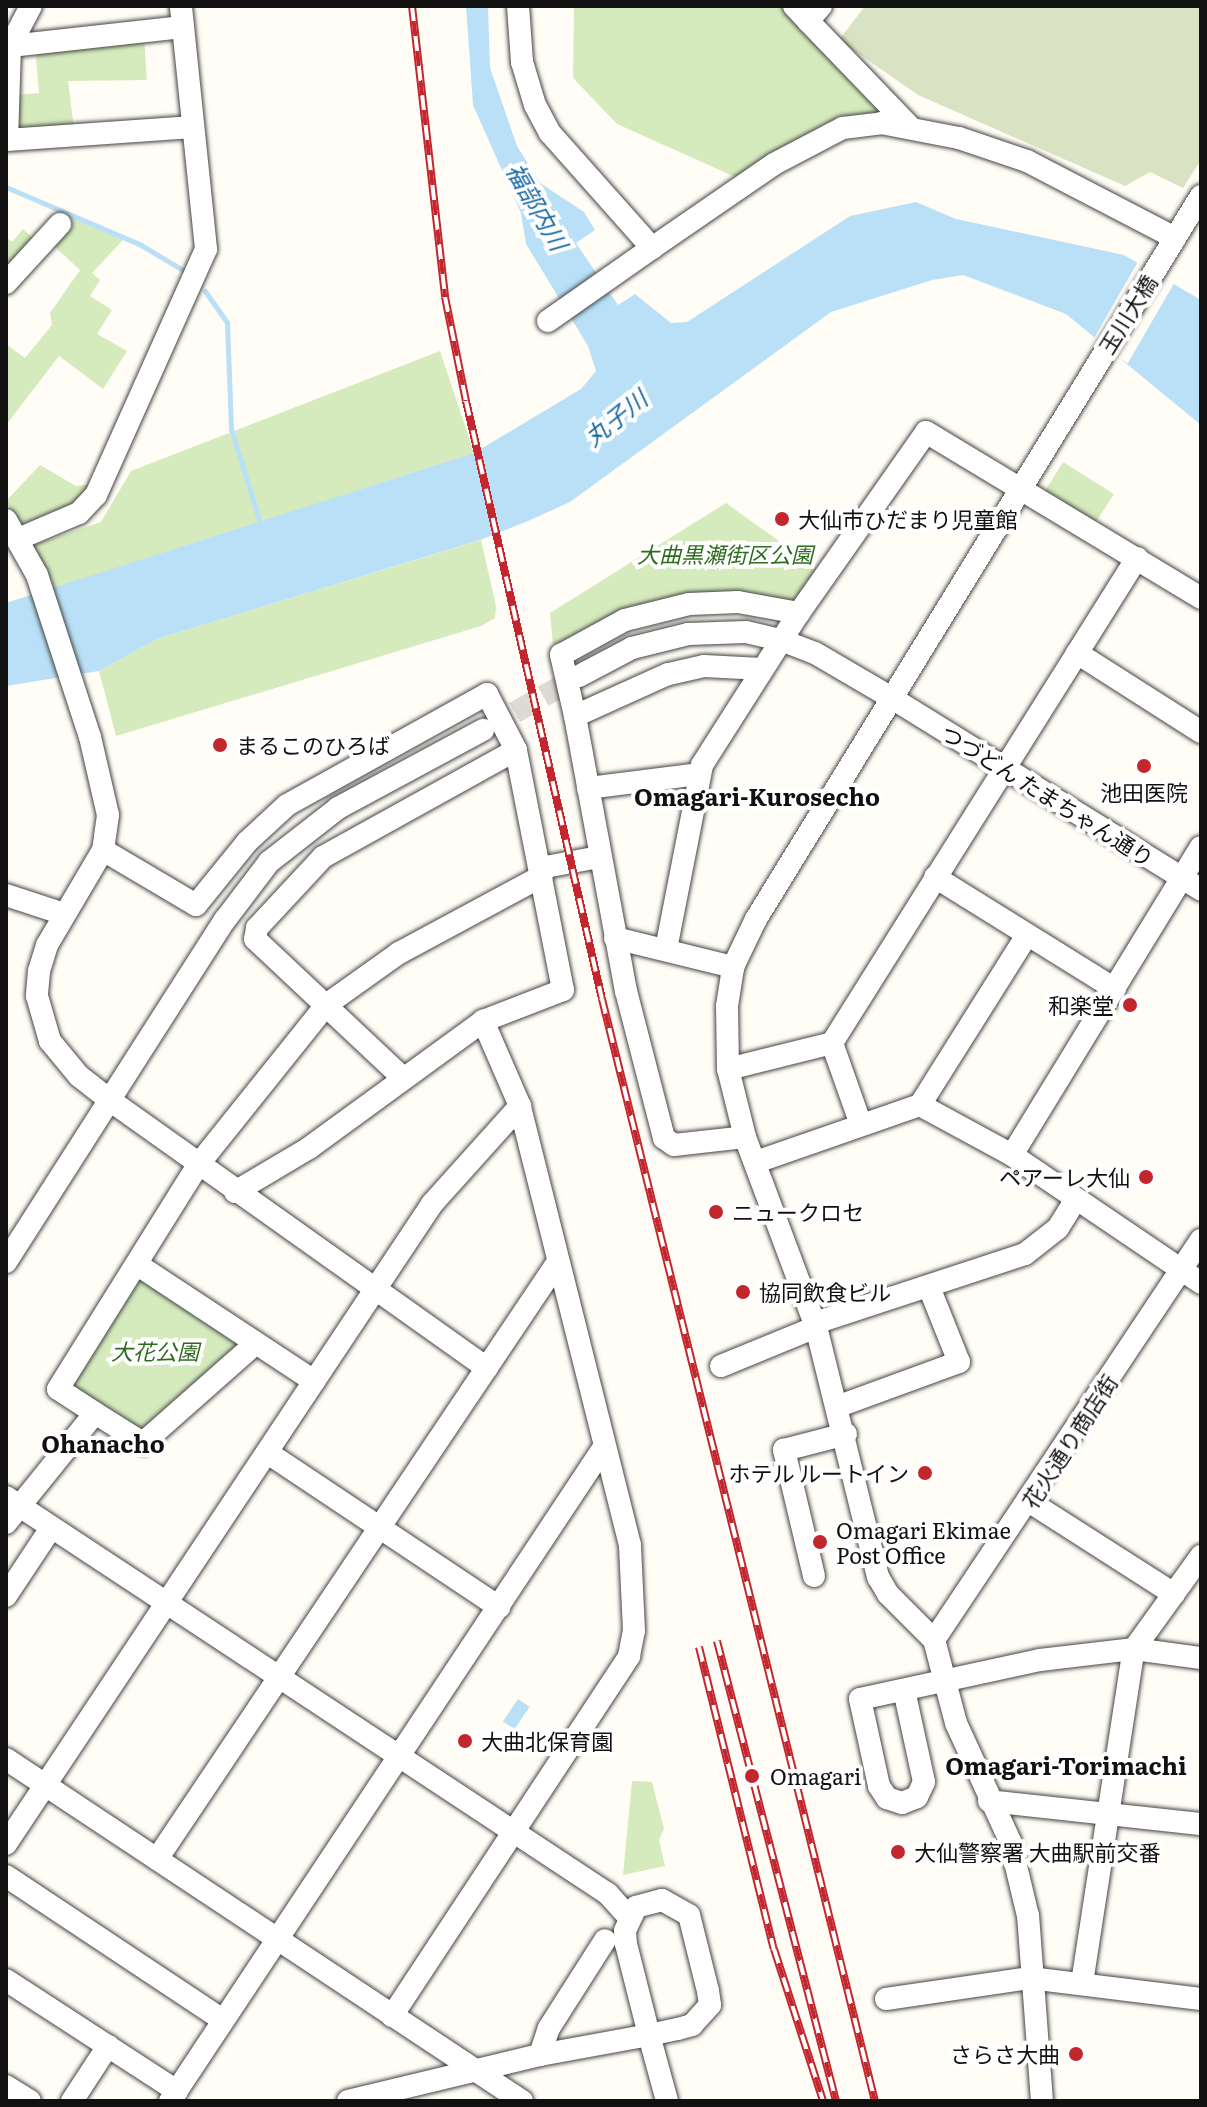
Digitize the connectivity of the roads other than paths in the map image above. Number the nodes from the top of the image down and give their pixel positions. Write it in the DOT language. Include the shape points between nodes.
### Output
graph roads {
  1 [pos="31,6"];
  2 [pos="518,6"];
  3 [pos="807,11"];
  4 [pos="182,17"];
  5 [pos="10,46"];
  6 [pos="909,126"];
  7 [pos="193,127"];
  8 [pos="1201,196"];
  9 [pos="60,224"];
  10 [pos="1175,238"];
  11 [pos="652,248"];
  12 [pos="6,283"];
  13 [pos="548,321"];
  14 [pos="1022,488"];
  15 [pos="12,529"];
  16 [pos="1137,558"];
  17 [pos="1201,598"];
  18 [pos="799,613"];
  19 [pos="781,640"];
  20 [pos="1077,653"];
  21 [pos="762,669"];
  22 [pos="579,676"];
  23 [pos="895,700"];
  24 [pos="575,716"];
  25 [pos="483,730"];
  26 [pos="1201,732"];
  27 [pos="516,750"];
  28 [pos="1003,766"];
  29 [pos="699,774"];
  30 [pos="588,788"];
  31 [pos="1201,847"];
  32 [pos="103,850"];
  33 [pos="599,857"];
  34 [pos="541,872"];
  35 [pos="935,877"];
  36 [pos="1181,878"];
  37 [pos="1201,890"];
  38 [pos="6,895"];
  39 [pos="64,914"];
  40 [pos="1027,935"];
  41 [pos="615,938"];
  42 [pos="666,949"];
  43 [pos="733,967"];
  44 [pos="1115,989"];
  45 [pos="326,1005"];
  46 [pos="483,1021"];
  47 [pos="832,1043"];
  48 [pos="728,1069"];
  49 [pos="403,1078"];
  50 [pos="111,1101"];
  51 [pos="920,1105"];
  52 [pos="520,1106"];
  53 [pos="860,1122"];
  54 [pos="745,1137"];
  55 [pos="1012,1155"];
  56 [pos="756,1162"];
  57 [pos="198,1165"];
  58 [pos="235,1192"];
  59 [pos="1076,1199"];
  60 [pos="1201,1240"];
  61 [pos="6,1262"];
  62 [pos="557,1263"];
  63 [pos="138,1265"];
  64 [pos="1182,1269"];
  65 [pos="1201,1283"];
  66 [pos="929,1287"];
  67 [pos="374,1291"];
  68 [pos="815,1325"];
  69 [pos="255,1344"];
  70 [pos="721,1366"];
  71 [pos="487,1368"];
  72 [pos="314,1381"];
  73 [pos="839,1406"];
  74 [pos="95,1413"];
  75 [pos="846,1434"];
  76 [pos="604,1447"];
  77 [pos="268,1453"];
  78 [pos="1030,1502"];
  79 [pos="10,1508"];
  80 [pos="381,1525"];
  81 [pos="51,1528"];
  82 [pos="1201,1556"];
  83 [pos="814,1576"];
  84 [pos="1174,1594"];
  85 [pos="6,1596"];
  86 [pos="165,1605"];
  87 [pos="499,1607"];
  88 [pos="934,1640"];
  89 [pos="1134,1649"];
  90 [pos="1201,1658"];
  91 [pos="278,1677"];
  92 [pos="944,1682"];
  93 [pos="904,1690"];
  94 [pos="6,1759"];
  95 [pos="400,1759"];
  96 [pos="46,1785"];
  97 [pos="989,1801"];
  98 [pos="1106,1810"];
  99 [pos="1201,1824"];
  100 [pos="513,1831"];
  101 [pos="6,1844"];
  102 [pos="157,1859"];
  103 [pos="6,1876"];
  104 [pos="628,1916"];
  105 [pos="278,1939"];
  106 [pos="605,1940"];
  107 [pos="1030,1978"];
  108 [pos="6,1980"];
  109 [pos="1082,1983"];
  110 [pos="886,1999"];
  111 [pos="1201,1999"];
  112 [pos="392,2016"];
  113 [pos="223,2020"];
  114 [pos="649,2035"];
  115 [pos="108,2046"];
  116 [pos="540,2055"];
  117 [pos="474,2070"];
  118 [pos="6,2086"];
  119 [pos="174,2096"];
  120 [pos="513,2099"];
  121 [pos="30,2101"];
  122 [pos="72,2101"];
  123 [pos="348,2101"];
  124 [pos="667,2101"];
  125 [pos="1042,2101"];
  1 -- 5 [label="street"];
  2 -- 11 [label="street" via="522,62 550,133"];
  3 -- 6 [label="street"];
  4 -- 5 [label="street"];
  4 -- 7 [label="street"];
  5 -- 7 [label="street" via="7,140"];
  6 -- 10 [label="street" via="1027,161"];
  6 -- 11 [label="street" via="843,128 774,164"];
  7 -- 15 [label="street" via="206,249 198,273 96,495 79,513"];
  8 -- 10 [label="street, 玉川大橋"];
  9 -- 12 [label="street"];
  10 -- 14 [label="street, 玉川大橋"];
  11 -- 13 [label="street"];
  14 -- 16 [label="street"];
  14 -- 18 [label="street" via="926,432"];
  14 -- 23 [label="street, 玉川大橋"];
  15 -- 32 [label="street" via="37,575 90,737 108,815"];
  16 -- 17 [label="street"];
  16 -- 20 [label="street"];
  18 -- 19 [label="street"];
  18 -- 24 [label="street" via="715,602 625,620 561,655"];
  19 -- 21 [label="street"];
  19 -- 22 [label="street, つづどん たまちゃん通り" via="746,632 688,634 632,648"];
  19 -- 23 [label="street, つづどん たまちゃん通り" via="815,653"];
  20 -- 26 [label="street"];
  20 -- 28 [label="street"];
  21 -- 24 [label="street" via="704,666 668,674"];
  21 -- 29 [label="street"];
  23 -- 28 [label="street, つづどん たまちゃん通り"];
  23 -- 43 [label="street, 玉川大橋" via="756,919"];
  24 -- 30 [label="street"];
  25 -- 50 [label="street" via="338,808 269,862 225,920"];
  27 -- 32 [label="street" via="487,694 287,805 247,842 196,905"];
  27 -- 34 [label="street"];
  27 -- 45 [label="street" via="350,838 298,878 262,920 255,939"];
  28 -- 35 [label="street"];
  28 -- 36 [label="street, つづどん たまちゃん通り"];
  29 -- 30 [label="street"];
  29 -- 42 [label="street"];
  30 -- 33 [label="street"];
  31 -- 36 [label="street"];
  32 -- 39 [label="street"];
  33 -- 34 [label="street"];
  33 -- 41 [label="street"];
  34 -- 45 [label="street" via="399,953"];
  34 -- 46 [label="street" via="563,990"];
  35 -- 40 [label="street"];
  35 -- 47 [label="street"];
  36 -- 37 [label="street, つづどん たまちゃん通り"];
  36 -- 44 [label="street"];
  38 -- 39 [label="street"];
  39 -- 50 [label="street" via="39,971 41,1019 62,1057"];
  40 -- 44 [label="street"];
  40 -- 51 [label="street"];
  41 -- 42 [label="street"];
  41 -- 54 [label="street" via="664,1138 674,1145"];
  42 -- 43 [label="street"];
  43 -- 48 [label="street"];
  44 -- 55 [label="street"];
  45 -- 49 [label="street"];
  45 -- 57 [label="street"];
  46 -- 49 [label="street"];
  46 -- 52 [label="street"];
  47 -- 48 [label="street"];
  47 -- 53 [label="street"];
  48 -- 54 [label="street"];
  49 -- 58 [label="street" via="309,1148"];
  50 -- 57 [label="street"];
  50 -- 61 [label="street"];
  51 -- 53 [label="street"];
  51 -- 55 [label="street"];
  52 -- 62 [label="street"];
  52 -- 67 [label="street" via="432,1204"];
  53 -- 56 [label="street"];
  54 -- 56 [label="street"];
  55 -- 59 [label="street"];
  56 -- 68 [label="street"];
  57 -- 58 [label="street"];
  57 -- 63 [label="street"];
  58 -- 67 [label="street"];
  59 -- 64 [label="street"];
  59 -- 66 [label="street" via="1058,1228 1025,1254"];
  60 -- 64 [label="street, 花火通り商店街"];
  62 -- 71 [label="street"];
  62 -- 76 [label="street"];
  63 -- 69 [label="street"];
  63 -- 74 [label="street" via="58,1389"];
  64 -- 65 [label="street"];
  64 -- 78 [label="street, 花火通り商店街"];
  66 -- 68 [label="street"];
  66 -- 73 [label="street" via="959,1362"];
  67 -- 71 [label="street"];
  67 -- 72 [label="street"];
  68 -- 70 [label="street"];
  68 -- 73 [label="street"];
  69 -- 72 [label="street"];
  69 -- 74 [label="street" via="143,1443"];
  71 -- 80 [label="street"];
  72 -- 77 [label="street"];
  73 -- 75 [label="street"];
  74 -- 79 [label="street"];
  75 -- 83 [label="street" via="784,1450"];
  75 -- 88 [label="street" via="878,1577"];
  76 -- 87 [label="street"];
  76 -- 100 [label="street" via="630,1545 634,1631 629,1656"];
  77 -- 80 [label="street"];
  77 -- 86 [label="street"];
  78 -- 84 [label="street"];
  78 -- 88 [label="street, 花火通り商店街"];
  79 -- 81 [label="street"];
  80 -- 87 [label="street"];
  80 -- 91 [label="street"];
  81 -- 85 [label="street"];
  81 -- 86 [label="street"];
  82 -- 84 [label="street"];
  84 -- 89 [label="street"];
  86 -- 91 [label="street"];
  86 -- 96 [label="street"];
  87 -- 95 [label="street"];
  88 -- 92 [label="street"];
  89 -- 90 [label="street"];
  89 -- 92 [label="street" via="1040,1660"];
  89 -- 98 [label="street"];
  91 -- 95 [label="street"];
  91 -- 102 [label="street"];
  92 -- 93 [label="street"];
  92 -- 97 [label="street"];
  93 -- 93 [label="street" via="924,1782 917,1797 902,1803 887,1798 879,1786 860,1699"];
  94 -- 96 [label="street"];
  95 -- 100 [label="street"];
  95 -- 105 [label="street"];
  96 -- 101 [label="street"];
  96 -- 102 [label="street"];
  97 -- 98 [label="street"];
  97 -- 107 [label="street" via="1010,1841 1028,1916"];
  98 -- 99 [label="street"];
  98 -- 109 [label="street"];
  100 -- 104 [label="street" via="608,1894"];
  100 -- 112 [label="street"];
  102 -- 105 [label="street"];
  103 -- 113 [label="street"];
  104 -- 114 [label="street" via="626,1944"];
  104 -- 114 [label="street" via="647,1901 677,1904 689,1915 708,1991 710,2005 692,2025"];
  105 -- 112 [label="street"];
  105 -- 113 [label="street"];
  106 -- 116 [label="street" via="549,2028"];
  107 -- 109 [label="street"];
  107 -- 110 [label="street"];
  107 -- 125 [label="street"];
  108 -- 115 [label="street"];
  109 -- 111 [label="street"];
  112 -- 117 [label="street"];
  113 -- 119 [label="street"];
  114 -- 116 [label="street"];
  114 -- 124 [label="street"];
  115 -- 119 [label="street"];
  115 -- 122 [label="street"];
  116 -- 117 [label="street"];
  117 -- 120 [label="street"];
  117 -- 123 [label="street"];
  118 -- 121 [label="street"];
}
